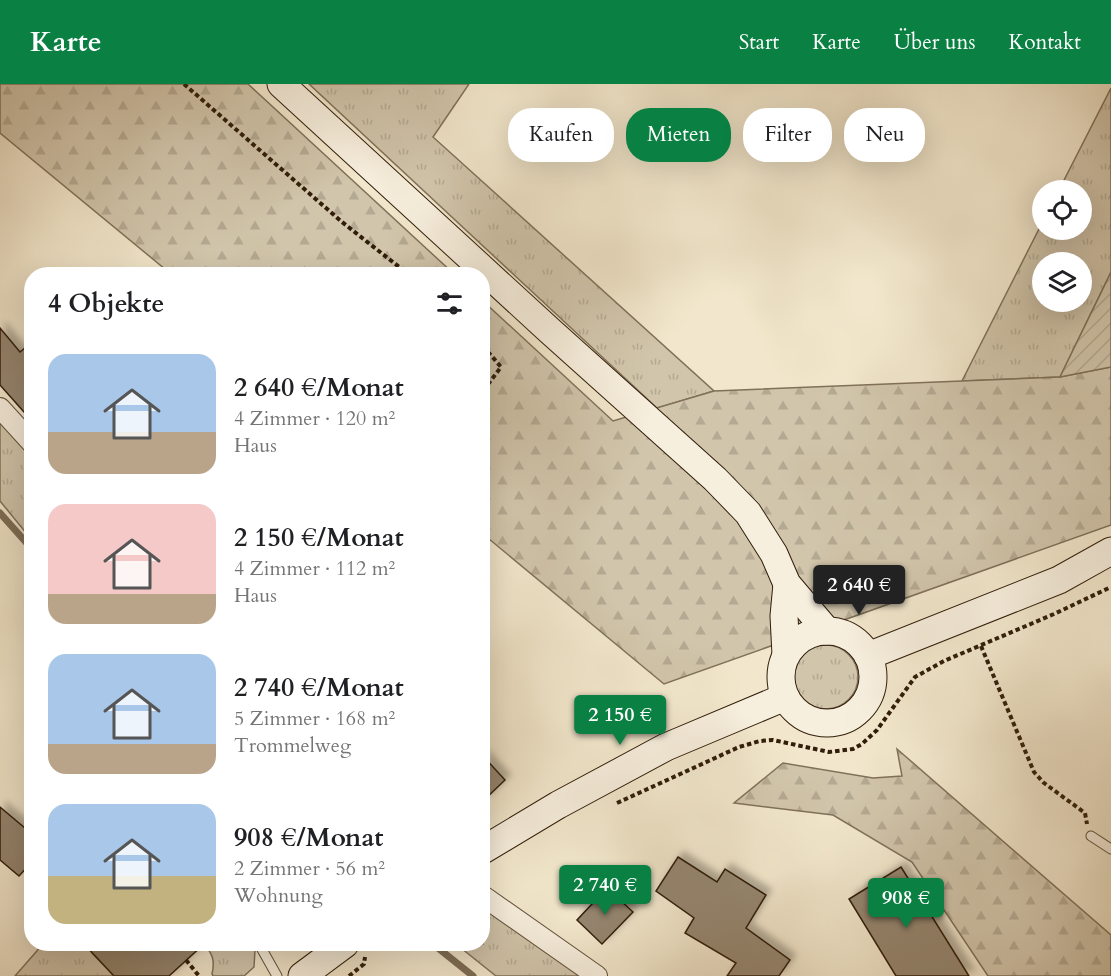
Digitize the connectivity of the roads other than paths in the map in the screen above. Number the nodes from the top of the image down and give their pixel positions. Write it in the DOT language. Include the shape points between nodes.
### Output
graph roads {
  1 [pos="281,84"];
  2 [pos="482,267"];
  3 [pos="490,274"];
  4 [pos="0,408"];
  5 [pos="24,434"];
  6 [pos="1111,551"];
  7 [pos="787,584"];
  8 [pos="827,631"];
  9 [pos="786,655"];
  10 [pos="868,656"];
  11 [pos="784,697"];
  12 [pos="1091,836"];
  13 [pos="490,846"];
  14 [pos="1111,849"];
  15 [pos="490,901"];
  16 [pos="263,951"];
  17 [pos="336,951"];
  18 [pos="277,976"];
  19 [pos="302,976"];
  20 [pos="597,976"];
  1 -- 2 [label="main road"];
  3 -- 7 [label="main road" via="748,513 774,554"];
  4 -- 5 [label="street"];
  6 -- 10 [label="main road" via="1059,580"];
  7 -- 8 [label="main road"];
  7 -- 9 [label="main road"];
  8 -- 9 [label="main road" via="806,636"];
  8 -- 10 [label="main road" via="848,636"];
  9 -- 11 [label="main road" via="781,669"];
  10 -- 11 [label="main road" via="873,670 868,699 847,719 826,723 805,718"];
  11 -- 13 [label="main road" via="666,747"];
  12 -- 14 [label="lane"];
  15 -- 20 [label="street"];
  16 -- 18 [label="lane"];
  17 -- 19 [label="main road"];
}
